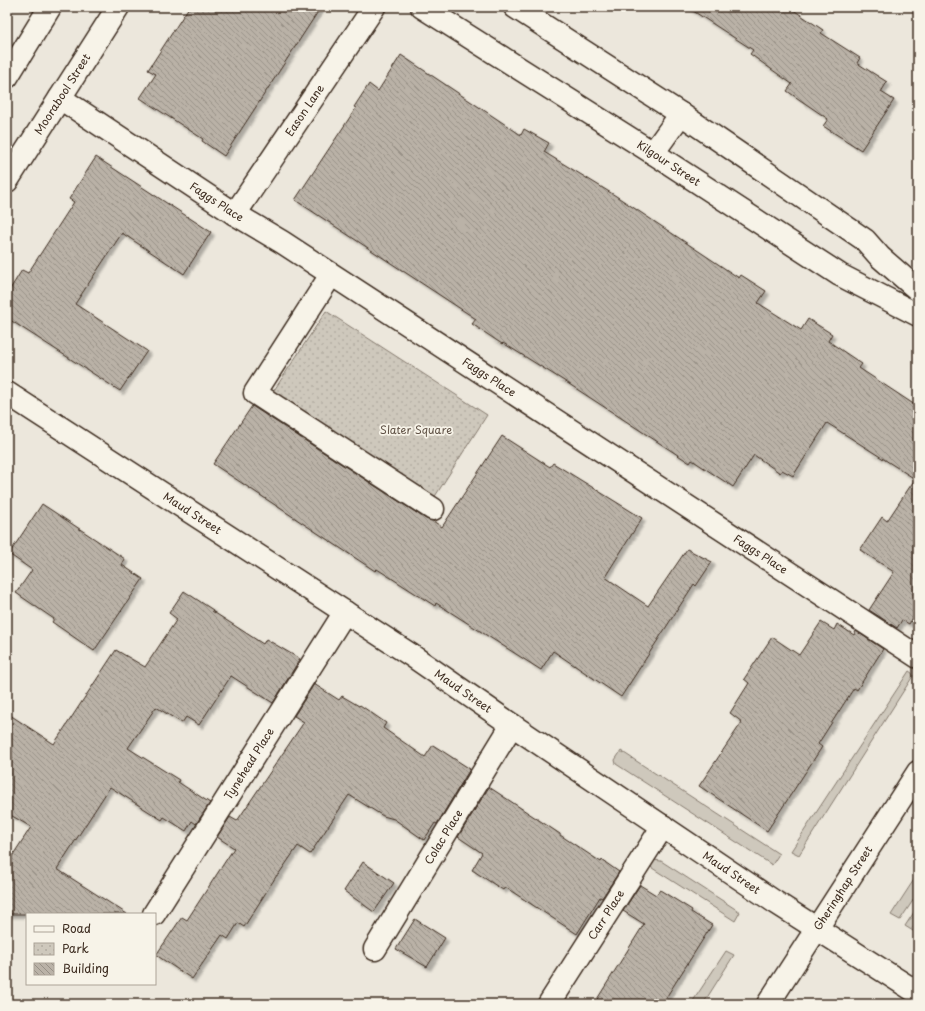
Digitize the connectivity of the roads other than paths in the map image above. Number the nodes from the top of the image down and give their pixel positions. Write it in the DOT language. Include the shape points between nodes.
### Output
graph roads {
  1 [pos="50,7"];
  2 [pos="118,7"];
  3 [pos="374,7"];
  4 [pos="422,7"];
  5 [pos="514,7"];
  6 [pos="9,70"];
  7 [pos="60,98"];
  8 [pos="681,114"];
  9 [pos="653,153"];
  10 [pos="7,181"];
  11 [pos="235,214"];
  12 [pos="331,275"];
  13 [pos="918,290"];
  14 [pos="918,315"];
  15 [pos="7,393"];
  16 [pos="433,508"];
  17 [pos="345,612"];
  18 [pos="918,657"];
  19 [pos="512,726"];
  20 [pos="918,772"];
  21 [pos="662,826"];
  22 [pos="155,913"];
  23 [pos="816,928"];
  24 [pos="375,949"];
  25 [pos="918,993"];
  26 [pos="549,1004"];
  27 [pos="768,1004"];
  1 -- 6 [label="street"];
  2 -- 7 [label="street, Moorabool Street"];
  3 -- 11 [label="street, Eason Lane"];
  4 -- 9 [label="street, Kilgour Street"];
  5 -- 8 [label="street"];
  7 -- 10 [label="street, Moorabool Street"];
  7 -- 11 [label="street, Faggs Place"];
  8 -- 9 [label="street"];
  8 -- 13 [label="street" via="865,240 880,257"];
  9 -- 14 [label="street, Kilgour Street" via="840,276"];
  11 -- 12 [label="street, Faggs Place"];
  12 -- 16 [label="street" via="254,393"];
  12 -- 18 [label="street, Faggs Place"];
  15 -- 17 [label="street, Maud Street"];
  17 -- 19 [label="street, Maud Street"];
  17 -- 22 [label="street, Tynehead Place"];
  19 -- 21 [label="street, Maud Street"];
  19 -- 24 [label="street, Colac Place"];
  20 -- 23 [label="street, Gheringhap Street"];
  21 -- 23 [label="street, Maud Street"];
  21 -- 26 [label="street, Carr Place"];
  23 -- 25 [label="street, Maud Street"];
  23 -- 27 [label="street, Gheringhap Street"];
}
